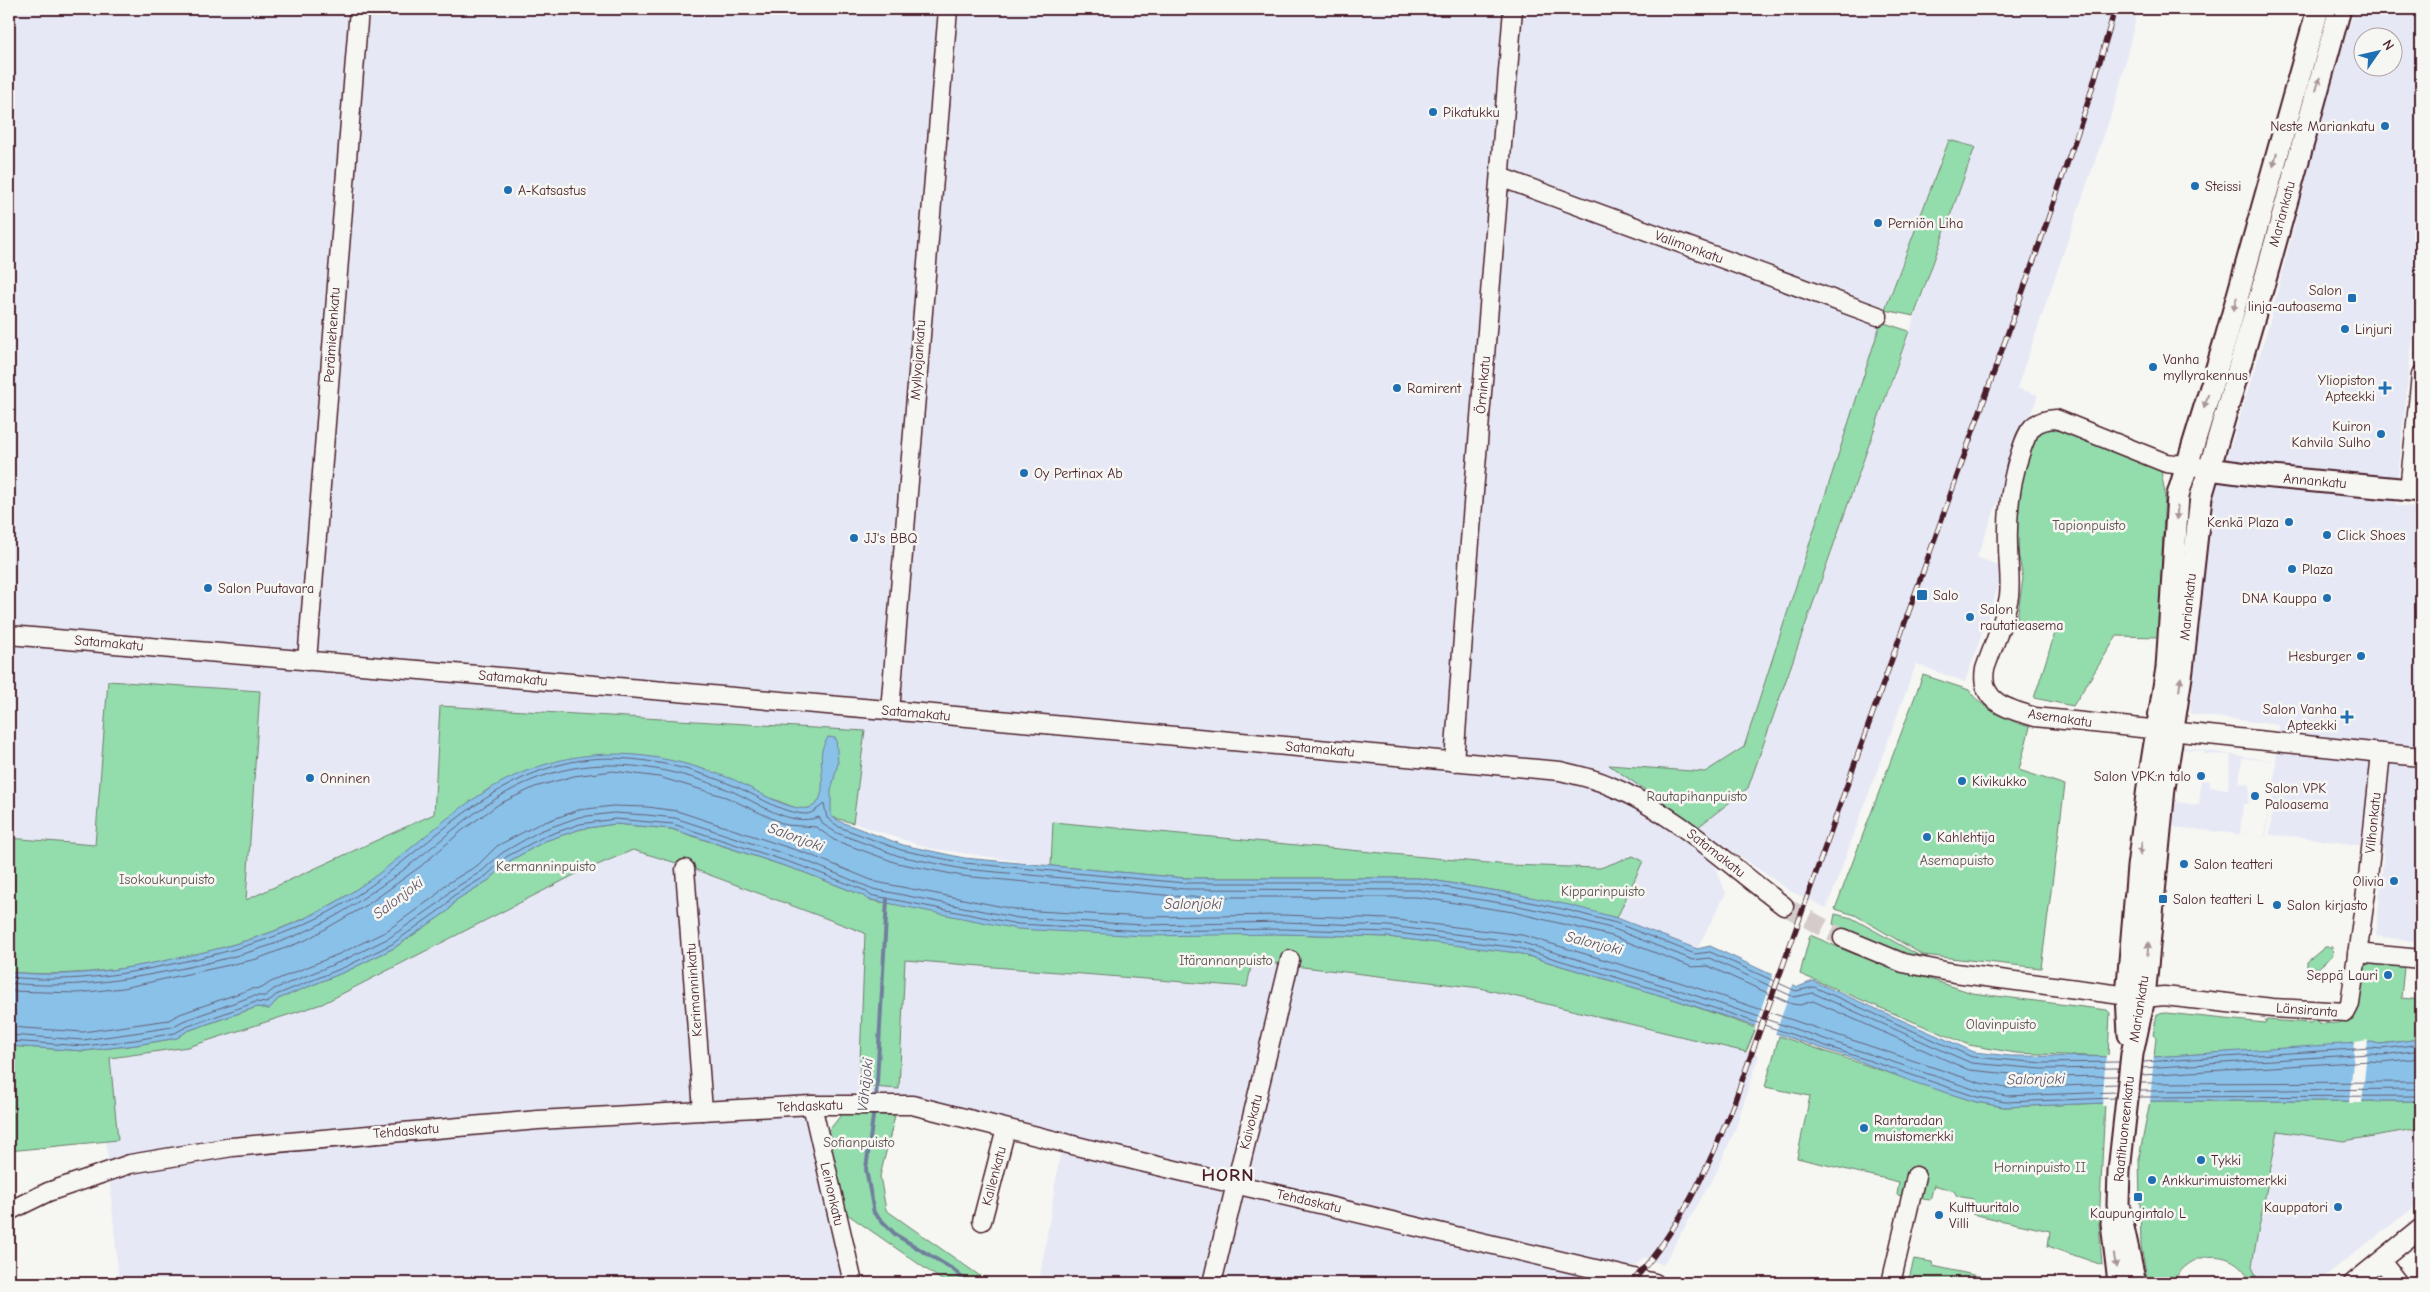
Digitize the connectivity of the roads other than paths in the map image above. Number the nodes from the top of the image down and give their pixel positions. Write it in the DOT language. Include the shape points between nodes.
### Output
graph roads {
  1 [pos="359,9"];
  2 [pos="948,9"];
  3 [pos="1513,9"];
  4 [pos="2318,9"];
  5 [pos="2340,9"];
  6 [pos="1500,177"];
  7 [pos="1878,316"];
  8 [pos="2421,375"];
  9 [pos="2186,466"];
  10 [pos="2208,469"];
  11 [pos="2415,490"];
  12 [pos="9,635"];
  13 [pos="307,661"];
  14 [pos="890,711"];
  15 [pos="2166,732"];
  16 [pos="2381,753"];
  17 [pos="2421,757"];
  18 [pos="1454,762"];
  19 [pos="685,868"];
  20 [pos="1784,906"];
  21 [pos="1843,938"];
  22 [pos="2358,953"];
  23 [pos="2421,959"];
  24 [pos="1290,960"];
  25 [pos="2136,997"];
  26 [pos="2133,1041"];
  27 [pos="812,1105"];
  28 [pos="703,1111"];
  29 [pos="1006,1129"];
  30 [pos="1916,1176"];
  31 [pos="1236,1184"];
  32 [pos="2118,1204"];
  33 [pos="11,1208"];
  34 [pos="982,1222"];
  35 [pos="2421,1228"];
  36 [pos="2381,1262"];
  37 [pos="853,1283"];
  38 [pos="1212,1283"];
  39 [pos="1655,1283"];
  40 [pos="1891,1283"];
  41 [pos="2119,1283"];
  42 [pos="2135,1283"];
  43 [pos="2353,1283"];
  44 [pos="2398,1283"];
  1 -- 13 [label="street, Perämiehenkatu"];
  2 -- 14 [label="street, Myllyojankatu"];
  3 -- 6 [label="street, Örninkatu"];
  4 -- 9 [label="main road, Mariankatu, one-way" via="2226,338"];
  10 -- 5 [label="main road, Mariankatu, one-way" via="2266,276"];
  6 -- 7 [label="street, Valimonkatu"];
  6 -- 18 [label="street, Örninkatu"];
  8 -- 11 [label="street"];
  9 -- 10 [label="street, Asemakatu"];
  9 -- 15 [label="main road, Mariankatu, one-way" via="2178,495"];
  9 -- 15 [label="street, Asemakatu" via="2166,462 2056,419 2045,419 2028,432 2009,494 2009,596 1983,681 1986,692 1998,704 2035,717"];
  10 -- 11 [label="main road, Annankatu"];
  15 -- 10 [label="main road, Mariankatu, one-way"];
  12 -- 13 [label="street, Satamakatu"];
  13 -- 14 [label="street, Satamakatu"];
  14 -- 18 [label="street, Satamakatu"];
  15 -- 16 [label="street, Asemakatu"];
  15 -- 25 [label="main road, Mariankatu" via="2154,811"];
  16 -- 17 [label="street, Asemakatu"];
  16 -- 22 [label="street, Vilhonkatu"];
  18 -- 20 [label="street, Satamakatu" via="1560,771 1608,784 1680,825"];
  19 -- 28 [label="street, Kerimanninkatu"];
  21 -- 25 [label="street" via="1903,963"];
  22 -- 23 [label="street"];
  22 -- 25 [label="street, Länsiranta" via="2346,1012 2164,996"];
  24 -- 31 [label="street, Kaivokatu"];
  25 -- 26 [label="main road, Mariankatu"];
  26 -- 32 [label="main road, Raatihuoneenkatu" via="2123,1119"];
  27 -- 28 [label="street, Tehdaskatu"];
  27 -- 29 [label="street, Tehdaskatu" via="912,1106"];
  27 -- 37 [label="street, Leinonkatu"];
  28 -- 33 [label="street, Tehdaskatu" via="538,1120 232,1147 130,1164"];
  29 -- 31 [label="street, Tehdaskatu"];
  29 -- 34 [label="street, Kallenkatu"];
  30 -- 40 [label="street"];
  31 -- 38 [label="street, Kaivokatu"];
  31 -- 39 [label="street, Tehdaskatu"];
  32 -- 41 [label="main road, Raatihuoneenkatu, one-way" via="2111,1226"];
  32 -- 42 [label="main road, Raatihuoneenkatu"];
  35 -- 36 [label="street"];
  36 -- 43 [label="street"];
  36 -- 44 [label="street"];
}
